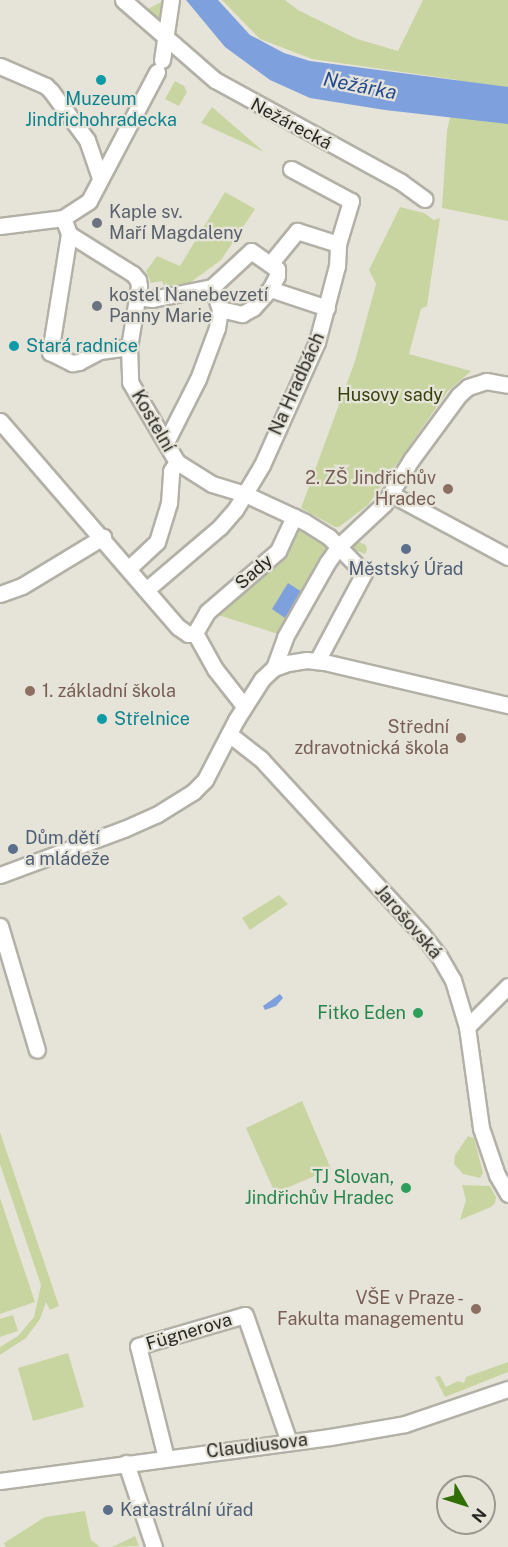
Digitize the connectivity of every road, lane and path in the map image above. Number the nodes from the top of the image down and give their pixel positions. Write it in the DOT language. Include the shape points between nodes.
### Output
graph roads {
  1 [pos="123,0"];
  2 [pos="171,0"];
  3 [pos="166,38"];
  4 [pos="0,66"];
  5 [pos="291,169"];
  6 [pos="100,178"];
  7 [pos="424,199"];
  8 [pos="63,218"];
  9 [pos="0,226"];
  10 [pos="69,234"];
  11 [pos="338,244"];
  12 [pos="270,264"];
  13 [pos="213,287"];
  14 [pos="270,289"];
  15 [pos="138,297"];
  16 [pos="327,308"];
  17 [pos="220,309"];
  18 [pos="129,347"];
  19 [pos="508,385"];
  20 [pos="0,420"];
  21 [pos="166,442"];
  22 [pos="177,462"];
  23 [pos="244,494"];
  24 [pos="391,494"];
  25 [pos="294,517"];
  26 [pos="103,537"];
  27 [pos="338,547"];
  28 [pos="508,557"];
  29 [pos="129,568"];
  30 [pos="146,590"];
  31 [pos="0,594"];
  32 [pos="195,633"];
  33 [pos="317,661"];
  34 [pos="274,668"];
  35 [pos="508,705"];
  36 [pos="244,706"];
  37 [pos="229,734"];
  38 [pos="0,875"];
  39 [pos="0,926"];
  40 [pos="508,986"];
  41 [pos="467,1027"];
  42 [pos="37,1050"];
  43 [pos="508,1194"];
  44 [pos="508,1389"];
  45 [pos="289,1442"];
  46 [pos="166,1458"];
  47 [pos="126,1462"];
  48 [pos="0,1480"];
  49 [pos="154,1547"];
  1 -- 3 [label="street, Nežárecká"];
  2 -- 3 [label="street"];
  3 -- 6 [label="street" via="159,66"];
  3 -- 7 [label="street, Nežárecká" via="215,81 240,97 401,182"];
  4 -- 6 [label="street" via="51,91 87,140"];
  5 -- 11 [label="street, Na Hradbách" via="351,201"];
  6 -- 8 [label="street" via="89,201"];
  8 -- 9 [label="street"];
  8 -- 10 [label="street"];
  10 -- 15 [label="street" via="133,274 139,286"];
  10 -- 18 [label="street" via="50,352 72,363 100,351"];
  11 -- 12 [label="street" via="297,231"];
  11 -- 16 [label="street, Na Hradbách"];
  12 -- 13 [label="street" via="251,251"];
  12 -- 14 [label="street" via="277,269 277,276"];
  13 -- 15 [label="street" via="152,299"];
  13 -- 17 [label="street"];
  14 -- 16 [label="street"];
  14 -- 17 [label="street" via="242,314"];
  15 -- 18 [label="street, Kostelní"];
  16 -- 23 [label="street, Na Hradbách" via="318,342 262,465"];
  17 -- 21 [label="street" via="198,379"];
  18 -- 21 [label="street, Kostelní" via="130,382"];
  19 -- 24 [label="street" via="486,381 459,395"];
  20 -- 26 [label="street"];
  21 -- 22 [label="street, Kostelní"];
  22 -- 23 [label="street, Kostelní" via="212,484"];
  22 -- 29 [label="street" via="171,471 169,503 157,542"];
  23 -- 25 [label="street, Kostelní"];
  23 -- 30 [label="street, Na Hradbách" via="220,527"];
  24 -- 27 [label="street" via="377,513"];
  24 -- 28 [label="street"];
  25 -- 27 [label="street"];
  25 -- 32 [label="street, Sady" via="278,551 207,612"];
  26 -- 29 [label="street"];
  26 -- 31 [label="street" via="22,586"];
  27 -- 33 [label="street" via="364,573"];
  27 -- 34 [label="street" via="285,637"];
  29 -- 30 [label="street"];
  30 -- 32 [label="street" via="178,627 188,634"];
  32 -- 36 [label="street" via="214,669"];
  33 -- 34 [label="street" via="297,661"];
  33 -- 35 [label="street"];
  34 -- 36 [label="street"];
  36 -- 37 [label="street"];
  37 -- 38 [label="street" via="202,784 185,798 123,829"];
  37 -- 41 [label="street, Jarošovská" via="261,759 421,933 453,980"];
  39 -- 42 [label="street"];
  40 -- 41 [label="street"];
  41 -- 43 [label="street, Jarošovská" via="481,1128"];
  44 -- 45 [label="street, Claudiusova" via="405,1424"];
  45 -- 46 [label="street, Claudiusova"];
  45 -- 46 [label="street, Fügnerova" via="245,1315 138,1346"];
  46 -- 47 [label="street, Claudiusova"];
  47 -- 48 [label="street, Claudiusova"];
  47 -- 49 [label="street"];
}
